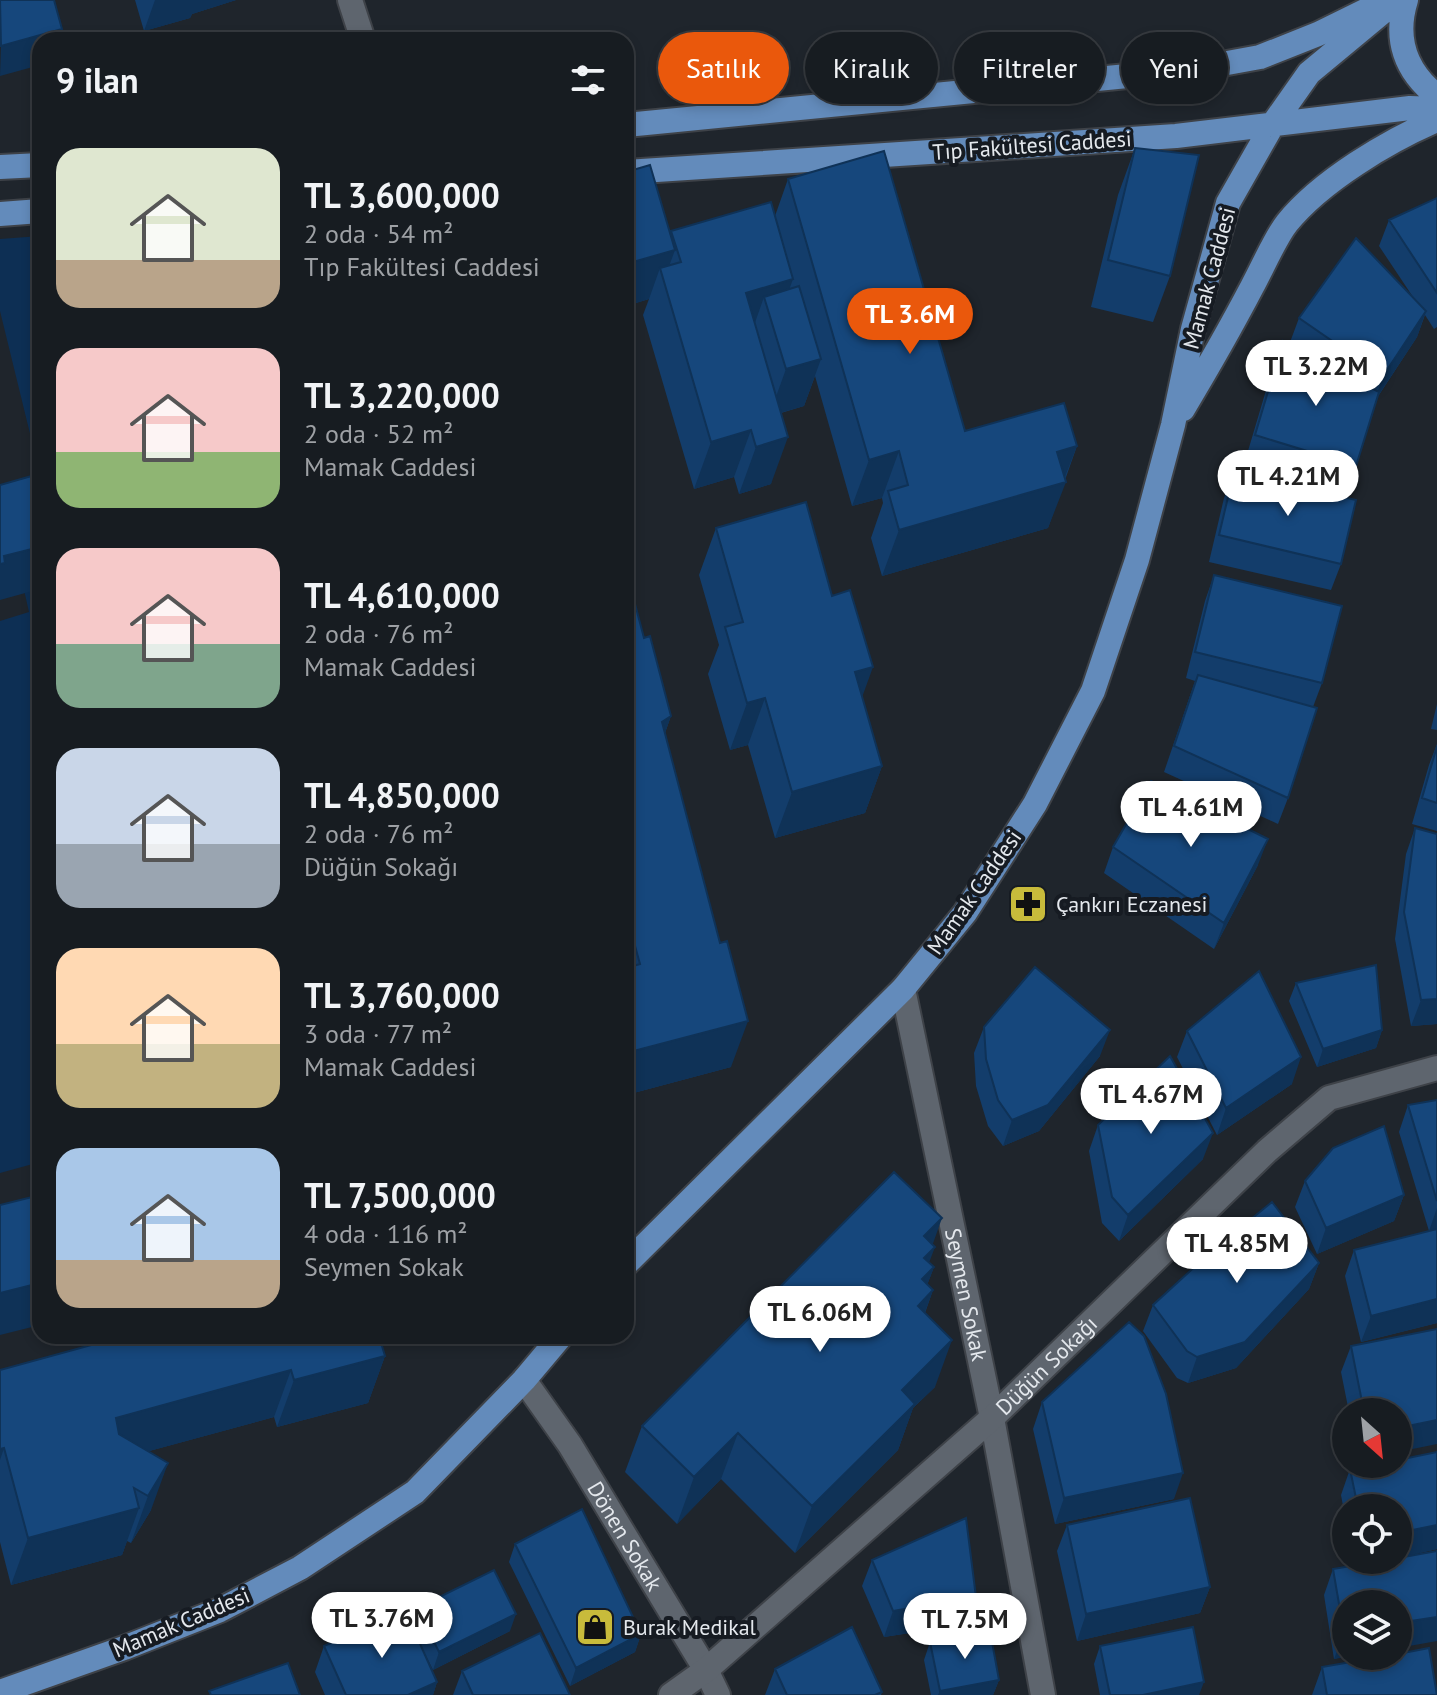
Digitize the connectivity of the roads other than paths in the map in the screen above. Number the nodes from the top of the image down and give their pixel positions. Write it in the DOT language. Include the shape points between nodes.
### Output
graph roads {
  1 [pos="350,0"];
  2 [pos="1388,0"];
  3 [pos="1397,0"];
  4 [pos="1406,0"];
  5 [pos="360,32"];
  6 [pos="1437,96"];
  7 [pos="1437,109"];
  8 [pos="1437,120"];
  9 [pos="634,124"];
  10 [pos="1273,124"];
  11 [pos="32,165"];
  12 [pos="0,167"];
  13 [pos="634,171"];
  14 [pos="32,212"];
  15 [pos="0,214"];
  16 [pos="1173,425"];
  17 [pos="903,989"];
  18 [pos="1437,1068"];
  19 [pos="634,1256"];
  20 [pos="554,1344"];
  21 [pos="524,1380"];
  22 [pos="992,1418"];
  23 [pos="706,1670"];
  24 [pos="0,1692"];
  25 [pos="671,1695"];
  26 [pos="718,1695"];
  27 [pos="1043,1695"];
  1 -- 5 [label="street"];
  2 -- 9 [label="main road" via="1260,57 1189,70"];
  3 -- 10 [label="main road, Mamak Caddesi" via="1309,73"];
  4 -- 6 [label="main road" via="1400,34 1404,52 1422,83"];
  7 -- 10 [label="main road, Tıp Fakültesi Caddesi"];
  8 -- 16 [label="main road, Mamak Caddesi" via="1360,162 1319,191 1286,224"];
  10 -- 13 [label="main road, Tıp Fakültesi Caddesi" via="1176,136"];
  10 -- 16 [label="main road, Mamak Caddesi" via="1228,203"];
  11 -- 12 [label="main road"];
  14 -- 15 [label="main road"];
  16 -- 17 [label="main road, Mamak Caddesi" via="1137,560 1093,691 1035,804 965,913"];
  17 -- 19 [label="main road, Mamak Caddesi"];
  17 -- 22 [label="street, Seymen Sokak"];
  18 -- 22 [label="street, Düğün Sokağı" via="1329,1098 1267,1151"];
  20 -- 21 [label="main road, Mamak Caddesi"];
  21 -- 23 [label="street, Dönen Sokak" via="570,1445"];
  21 -- 24 [label="main road, Mamak Caddesi" via="415,1492 300,1568 220,1610"];
  22 -- 23 [label="street, Düğün Sokağı"];
  22 -- 27 [label="street, Seymen Sokak"];
  23 -- 25 [label="street, Düğün Sokağı"];
  23 -- 26 [label="street, Dönen Sokak"];
}
